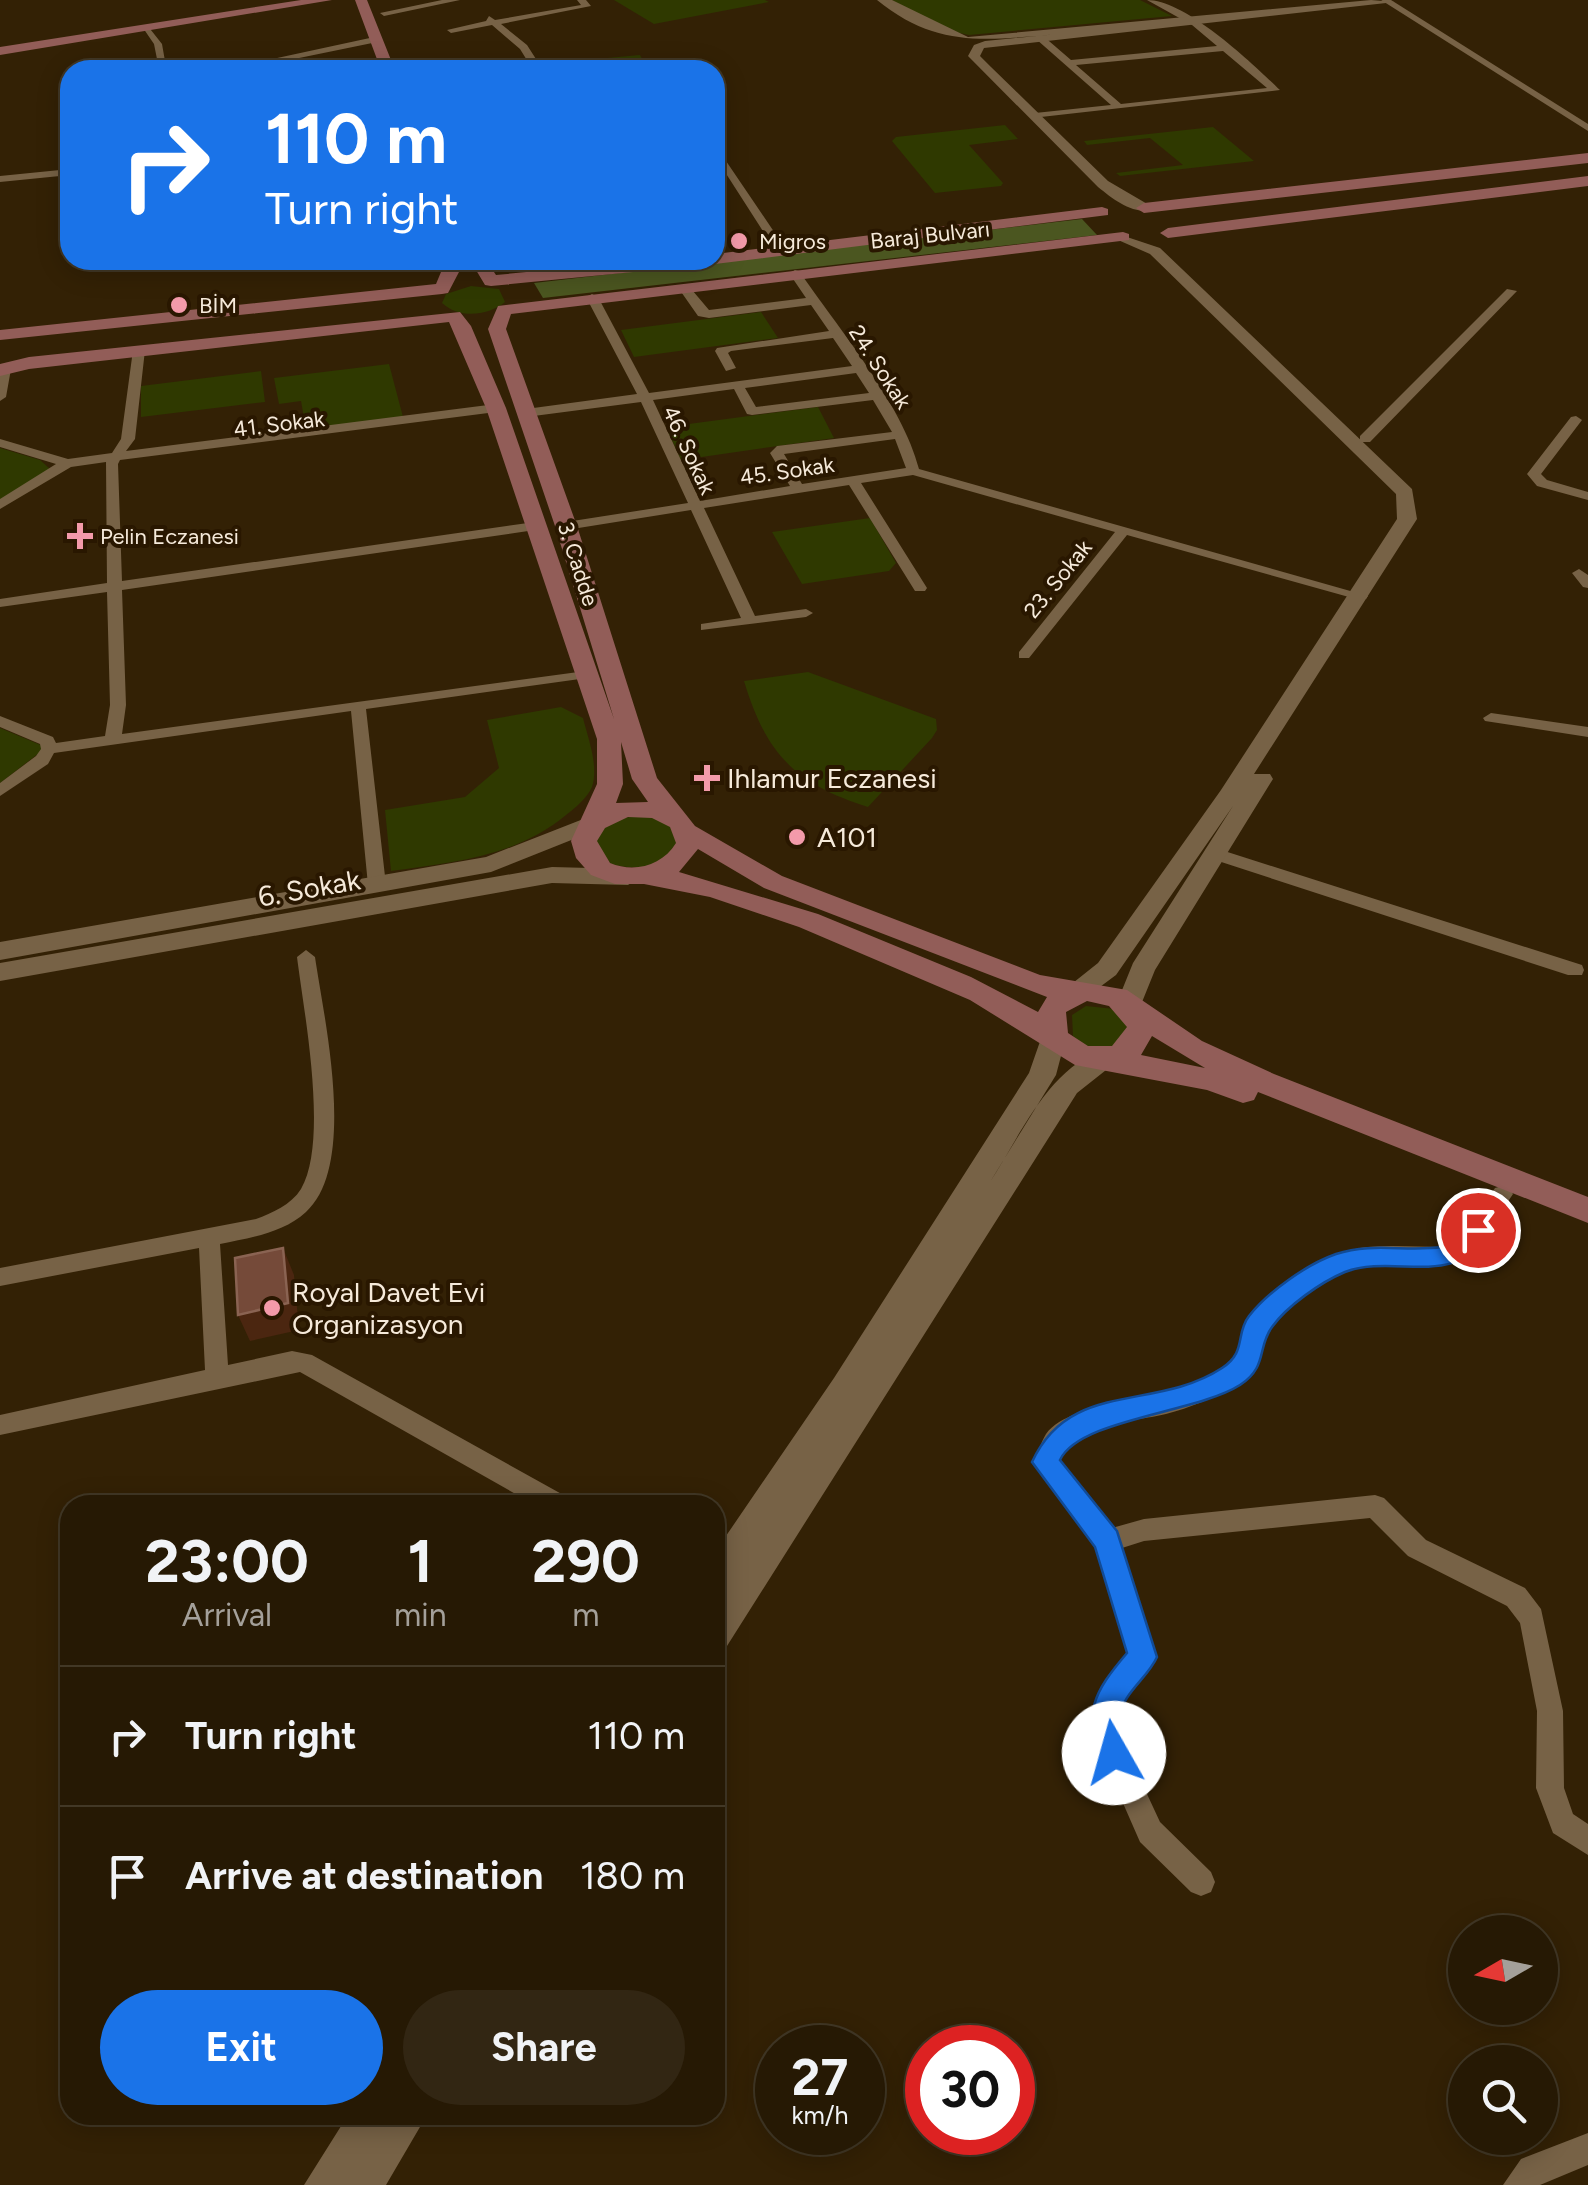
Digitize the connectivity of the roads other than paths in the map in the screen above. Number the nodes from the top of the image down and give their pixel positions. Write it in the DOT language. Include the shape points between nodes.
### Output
graph roads {
  1 [pos="286,0"];
  2 [pos="326,0"];
  3 [pos="361,0"];
  4 [pos="456,0"];
  5 [pos="581,0"];
  6 [pos="872,0"];
  7 [pos="883,0"];
  8 [pos="1151,0"];
  9 [pos="1412,0"];
  10 [pos="1387,1"];
  11 [pos="383,6"];
  12 [pos="483,15"];
  13 [pos="1192,21"];
  14 [pos="494,22"];
  15 [pos="144,27"];
  16 [pos="452,30"];
  17 [pos="1039,37"];
  18 [pos="380,42"];
  19 [pos="966,43"];
  20 [pos="1226,48"];
  21 [pos="0,49"];
  22 [pos="161,60"];
  23 [pos="282,60"];
  24 [pos="385,60"];
  25 [pos="401,60"];
  26 [pos="532,60"];
  27 [pos="1068,62"];
  28 [pos="1119,107"];
  29 [pos="1035,116"];
  30 [pos="1588,128"];
  31 [pos="1588,158"];
  32 [pos="725,167"];
  33 [pos="60,173"];
  34 [pos="0,179"];
  35 [pos="1588,181"];
  36 [pos="1144,208"];
  37 [pos="1102,212"];
  38 [pos="1168,233"];
  39 [pos="1123,237"];
  40 [pos="781,251"];
  41 [pos="725,258"];
  42 [pos="449,270"];
  43 [pos="484,270"];
  44 [pos="587,270"];
  45 [pos="795,273"];
  46 [pos="491,281"];
  47 [pos="683,286"];
  48 [pos="442,289"];
  49 [pos="1511,291"];
  50 [pos="592,297"];
  51 [pos="813,301"];
  52 [pos="504,310"];
  53 [pos="454,316"];
  54 [pos="834,334"];
  55 [pos="0,335"];
  56 [pos="138,350"];
  57 [pos="855,366"];
  58 [pos="730,368"];
  59 [pos="2,369"];
  60 [pos="740,389"];
  61 [pos="641,395"];
  62 [pos="0,396"];
  63 [pos="874,396"];
  64 [pos="525,410"];
  65 [pos="496,412"];
  66 [pos="1576,420"];
  67 [pos="899,435"];
  68 [pos="1366,438"];
  69 [pos="0,443"];
  70 [pos="114,460"];
  71 [pos="66,466"];
  72 [pos="913,471"];
  73 [pos="853,482"];
  74 [pos="798,489"];
  75 [pos="1588,496"];
  76 [pos="0,505"];
  77 [pos="693,505"];
  78 [pos="535,526"];
  79 [pos="566,526"];
  80 [pos="1125,529"];
  81 [pos="920,588"];
  82 [pos="113,589"];
  83 [pos="1361,596"];
  84 [pos="0,603"];
  85 [pos="806,613"];
  86 [pos="750,620"];
  87 [pos="706,626"];
  88 [pos="1024,655"];
  89 [pos="586,673"];
  90 [pos="358,705"];
  91 [pos="1491,718"];
  92 [pos="0,721"];
  93 [pos="1588,732"];
  94 [pos="113,739"];
  95 [pos="49,749"];
  96 [pos="0,791"];
  97 [pos="596,822"];
  98 [pos="679,823"];
  99 [pos="1214,854"];
  100 [pos="637,876"];
  101 [pos="377,885"];
  102 [pos="0,950"];
  103 [pos="306,957"];
  104 [pos="1575,970"];
  105 [pos="0,972"];
  106 [pos="1072,994"];
  107 [pos="1129,1005"];
  108 [pos="1053,1037"];
  109 [pos="1106,1059"];
  110 [pos="1502,1194"];
  111 [pos="1588,1210"];
  112 [pos="1588,1228"];
  113 [pos="210,1237"];
  114 [pos="0,1277"];
  115 [pos="217,1377"];
  116 [pos="0,1425"];
  117 [pos="540,1495"];
  118 [pos="1108,1541"];
  119 [pos="725,1584"];
  120 [pos="725,1584"];
  121 [pos="1588,1841"];
  122 [pos="1202,1882"];
  123 [pos="365,2125"];
  124 [pos="400,2125"];
  125 [pos="1588,2149"];
  126 [pos="326,2185"];
  127 [pos="361,2185"];
  128 [pos="1520,2185"];
  1 -- 21 [label="main road"];
  2 -- 15 [label="main road"];
  3 -- 18 [label="main road"];
  4 -- 11 [label="street"];
  5 -- 14 [label="street" via="587,6"];
  6 -- 19 [label="street"];
  7 -- 19 [label="street"];
  8 -- 13 [label="street"];
  9 -- 10 [label="street"];
  10 -- 13 [label="street"];
  10 -- 30 [label="street"];
  11 -- 25 [label="main road"];
  12 -- 14 [label="street"];
  13 -- 17 [label="street"];
  13 -- 19 [label="street"];
  13 -- 20 [label="street"];
  14 -- 16 [label="street"];
  14 -- 26 [label="street"];
  15 -- 21 [label="main road"];
  15 -- 22 [label="street"];
  17 -- 19 [label="street"];
  17 -- 27 [label="street"];
  18 -- 23 [label="street"];
  18 -- 24 [label="main road"];
  19 -- 29 [label="street"];
  19 -- 37 [label="street" via="1093,188"];
  20 -- 27 [label="street"];
  20 -- 28 [label="street" via="1275,90"];
  27 -- 28 [label="street"];
  28 -- 29 [label="street"];
  29 -- 36 [label="street" via="1114,193"];
  31 -- 36 [label="main road"];
  32 -- 40 [label="street"];
  33 -- 34 [label="street"];
  35 -- 38 [label="main road"];
  36 -- 37 [label="main road, Baraj Bulvarı"];
  36 -- 38 [label="main road" via="1172,219"];
  37 -- 39 [label="main road" via="1098,226"];
  37 -- 40 [label="main road, Baraj Bulvarı"];
  38 -- 39 [label="main road, Baraj Bulvarı"];
  38 -- 68 [label="street" via="1170,249"];
  39 -- 45 [label="main road, Baraj Bulvarı"];
  39 -- 83 [label="street" via="1156,251 1405,493 1407,519"];
  40 -- 41 [label="main road, Baraj Bulvarı"];
  42 -- 48 [label="main road"];
  43 -- 46 [label="main road"];
  44 -- 46 [label="main road"];
  45 -- 47 [label="main road, Baraj Bulvarı"];
  45 -- 51 [label="street, 24. Sokak"];
  46 -- 48 [label="main road"];
  46 -- 52 [label="main road" via="515,293"];
  47 -- 50 [label="main road, Baraj Bulvarı"];
  47 -- 51 [label="street" via="702,314"];
  48 -- 53 [label="main road, 3. Cadde" via="434,295 435,307"];
  48 -- 55 [label="main road"];
  49 -- 68 [label="street"];
  50 -- 52 [label="main road, Baraj Bulvarı"];
  50 -- 61 [label="street, 46. Sokak"];
  51 -- 54 [label="street, 24. Sokak"];
  52 -- 53 [label="main road, Baraj Bulvarı"];
  52 -- 64 [label="main road, 3. Cadde" via="496,329"];
  53 -- 56 [label="main road"];
  53 -- 65 [label="main road, 3. Cadde"];
  54 -- 57 [label="street, 24. Sokak"];
  54 -- 58 [label="street" via="728,348 721,351"];
  56 -- 59 [label="main road"];
  56 -- 70 [label="street" via="128,438"];
  57 -- 61 [label="street"];
  57 -- 63 [label="street, 24. Sokak"];
  59 -- 62 [label="street"];
  60 -- 63 [label="street" via="752,411"];
  61 -- 64 [label="street"];
  61 -- 77 [label="street, 46. Sokak"];
  63 -- 67 [label="street, 24. Sokak"];
  64 -- 79 [label="main road, 3. Cadde"];
  65 -- 70 [label="street, 41. Sokak"];
  65 -- 78 [label="main road, 3. Cadde"];
  66 -- 75 [label="street" via="1534,474 1542,483"];
  67 -- 72 [label="street, 24. Sokak"];
  67 -- 74 [label="street" via="782,449 778,453"];
  68 -- 99 [label="street" via="1424,499 1420,527"];
  69 -- 71 [label="street, 41. Sokak"];
  70 -- 71 [label="street, 41. Sokak"];
  70 -- 82 [label="street"];
  71 -- 76 [label="street, 41. Sokak"];
  72 -- 73 [label="street, 45. Sokak"];
  72 -- 80 [label="street"];
  73 -- 74 [label="street, 45. Sokak"];
  73 -- 81 [label="street"];
  74 -- 77 [label="street, 45. Sokak"];
  77 -- 79 [label="street, 45. Sokak"];
  77 -- 86 [label="street, 46. Sokak"];
  78 -- 82 [label="street"];
  78 -- 89 [label="main road, 3. Cadde"];
  79 -- 98 [label="main road, 3. Cadde" via="644,779"];
  80 -- 83 [label="street"];
  80 -- 88 [label="street, 23. Sokak"];
  82 -- 84 [label="street"];
  82 -- 94 [label="street"];
  83 -- 106 [label="street" via="1107,969"];
  85 -- 86 [label="street"];
  86 -- 87 [label="street"];
  89 -- 90 [label="street"];
  89 -- 97 [label="main road, 3. Cadde" via="610,761 610,784"];
  90 -- 94 [label="street"];
  90 -- 101 [label="street"];
  91 -- 93 [label="street"];
  92 -- 95 [label="street" via="47,741"];
  94 -- 95 [label="street"];
  95 -- 96 [label="street"];
  97 -- 98 [label="main road" via="624,809"];
  97 -- 100 [label="main road" via="584,841 590,861"];
  97 -- 101 [label="street, 6. Sokak" via="491,864"];
  98 -- 100 [label="main road" via="689,843 676,864"];
  98 -- 106 [label="main road" via="774,882"];
  99 -- 104 [label="street"];
  99 -- 107 [label="street" via="1142,969"];
  100 -- 105 [label="street, 6. Sokak" via="552,875"];
  100 -- 108 [label="main road" via="710,887 816,925 1022,1012"];
  101 -- 102 [label="street, 6. Sokak"];
  103 -- 113 [label="street" via="325,1142 319,1178 307,1199 280,1220"];
  106 -- 107 [label="main road" via="1102,992"];
  106 -- 108 [label="main road" via="1052,1006"];
  107 -- 109 [label="main road" via="1142,1027 1140,1038"];
  107 -- 111 [label="main road" via="1192,1049 1263,1082"];
  108 -- 109 [label="main road" via="1075,1054"];
  108 -- 119 [label="street" via="1042,1075"];
  109 -- 110 [label="main road" via="1211,1080"];
  109 -- 120 [label="street" via="1066,1086"];
  110 -- 112 [label="main road"];
  110 -- 118 [label="street" via="1478,1230 1448,1256 1364,1256 1297,1289 1258,1324 1251,1358 1230,1377 1168,1402 1084,1421 1056,1440 1046,1462"];
  113 -- 114 [label="street"];
  113 -- 115 [label="street"];
  115 -- 116 [label="street"];
  115 -- 117 [label="street" via="304,1362"];
  118 -- 121 [label="street" via="1144,1530 1375,1506 1417,1548 1516,1596 1532,1618 1550,1711 1550,1788 1564,1823"];
  118 -- 122 [label="street" via="1142,1657 1113,1692 1104,1719 1150,1832"];
  123 -- 126 [label="street"];
  124 -- 127 [label="street"];
  125 -- 128 [label="street" via="1532,2170"];
}
